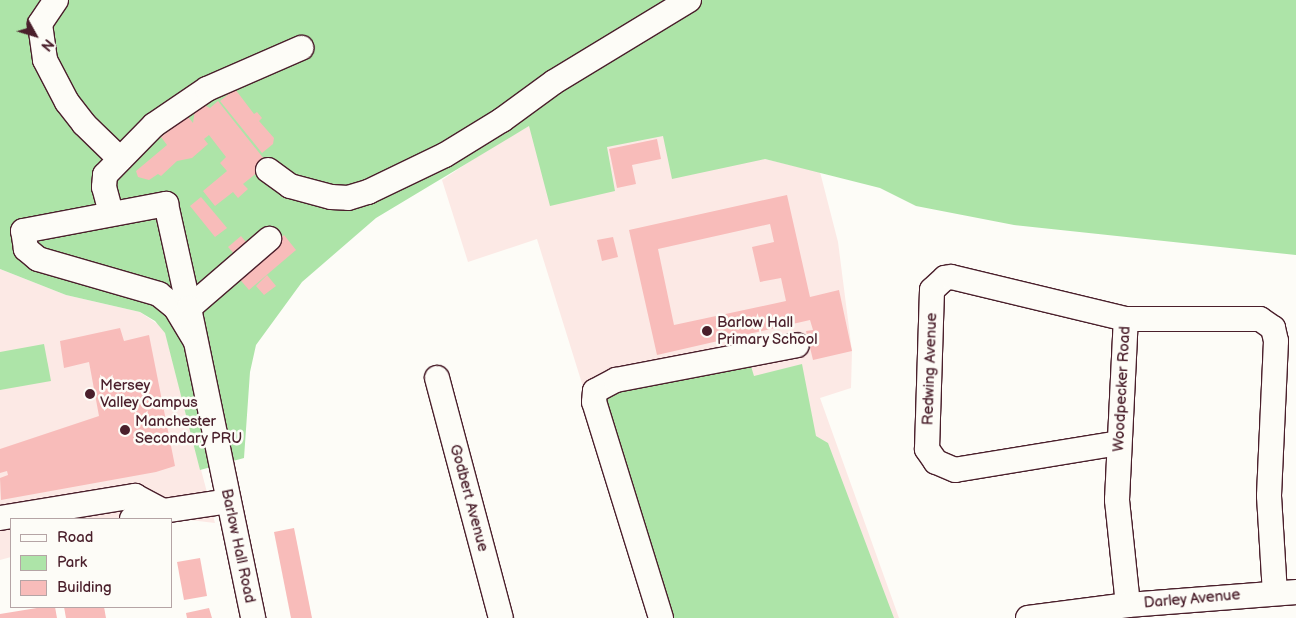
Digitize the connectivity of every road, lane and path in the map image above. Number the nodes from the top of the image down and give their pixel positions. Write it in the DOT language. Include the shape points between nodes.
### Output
graph roads {
  1 [pos="56,0"];
  2 [pos="689,0"];
  3 [pos="301,48"];
  4 [pos="119,158"];
  5 [pos="268,170"];
  6 [pos="111,212"];
  7 [pos="269,239"];
  8 [pos="189,308"];
  9 [pos="1126,319"];
  10 [pos="195,340"];
  11 [pos="798,346"];
  12 [pos="437,378"];
  13 [pos="1119,443"];
  14 [pos="228,501"];
  15 [pos="163,511"];
  16 [pos="66,514"];
  17 [pos="0,518"];
  18 [pos="136,518"];
  19 [pos="1286,592"];
  20 [pos="1128,605"];
  21 [pos="253,618"];
  22 [pos="501,618"];
  23 [pos="661,618"];
  24 [pos="1028,618"];
  1 -- 4 [label="street" via="40,24 45,60 66,102"];
  2 -- 5 [label="street" via="554,82 502,120 445,155 368,192 348,198 331,197 290,186"];
  3 -- 4 [label="street" via="207,89 169,112"];
  4 -- 6 [label="street" via="105,175 104,187"];
  6 -- 8 [label="street, Barlow Hall Road" via="166,204"];
  6 -- 10 [label="street" via="23,231 26,249 38,259 159,294 176,308"];
  7 -- 8 [label="street"];
  8 -- 10 [label="street, Barlow Hall Road"];
  9 -- 13 [label="street, Woodpecker Road"];
  9 -- 13 [label="street, Redwing Avenue" via="951,276 932,290 927,449 936,462 955,470"];
  9 -- 19 [label="street, Woodpecker Road" via="1260,319 1273,328 1276,342 1269,496"];
  10 -- 14 [label="street, Barlow Hall Road"];
  11 -- 23 [label="street" via="616,380 595,391 594,402"];
  12 -- 22 [label="street, Godbert Avenue"];
  13 -- 20 [label="street, Woodpecker Road" via="1117,500"];
  14 -- 15 [label="street"];
  14 -- 21 [label="street, Barlow Hall Road"];
  15 -- 16 [label="street" via="135,496"];
  15 -- 18 [label="street"];
  16 -- 17 [label="street"];
  19 -- 20 [label="street, Darley Avenue"];
  20 -- 24 [label="street, Darley Avenue"];
}
